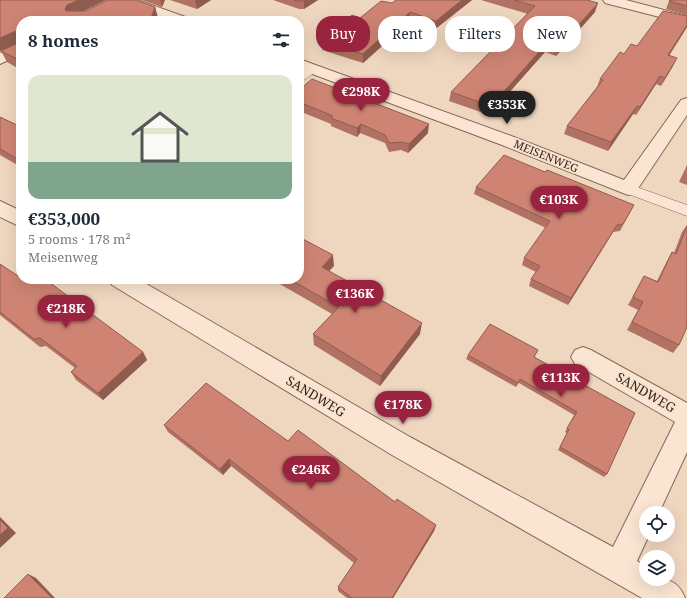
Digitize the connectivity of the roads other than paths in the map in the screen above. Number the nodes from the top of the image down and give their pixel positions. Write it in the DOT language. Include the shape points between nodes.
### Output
graph roads {
  1 [pos="613,0"];
  2 [pos="120,1"];
  3 [pos="167,16"];
  4 [pos="687,20"];
  5 [pos="16,51"];
  6 [pos="0,59"];
  7 [pos="304,70"];
  8 [pos="687,103"];
  9 [pos="628,189"];
  10 [pos="0,208"];
  11 [pos="687,211"];
  12 [pos="16,217"];
  13 [pos="128,284"];
  14 [pos="583,357"];
  15 [pos="687,416"];
  16 [pos="687,424"];
  17 [pos="619,568"];
  18 [pos="670,598"];
  1 -- 4 [label="street"];
  2 -- 3 [label="street"];
  5 -- 6 [label="street"];
  7 -- 9 [label="street, MEISENWEG" via="508,141"];
  8 -- 9 [label="street"];
  9 -- 11 [label="lane"];
  10 -- 12 [label="street"];
  13 -- 17 [label="street, SANDWEG" via="401,446"];
  14 -- 15 [label="street, SANDWEG"];
  16 -- 17 [label="street, SANDWEG"];
  17 -- 18 [label="street, SANDWEG"];
}
